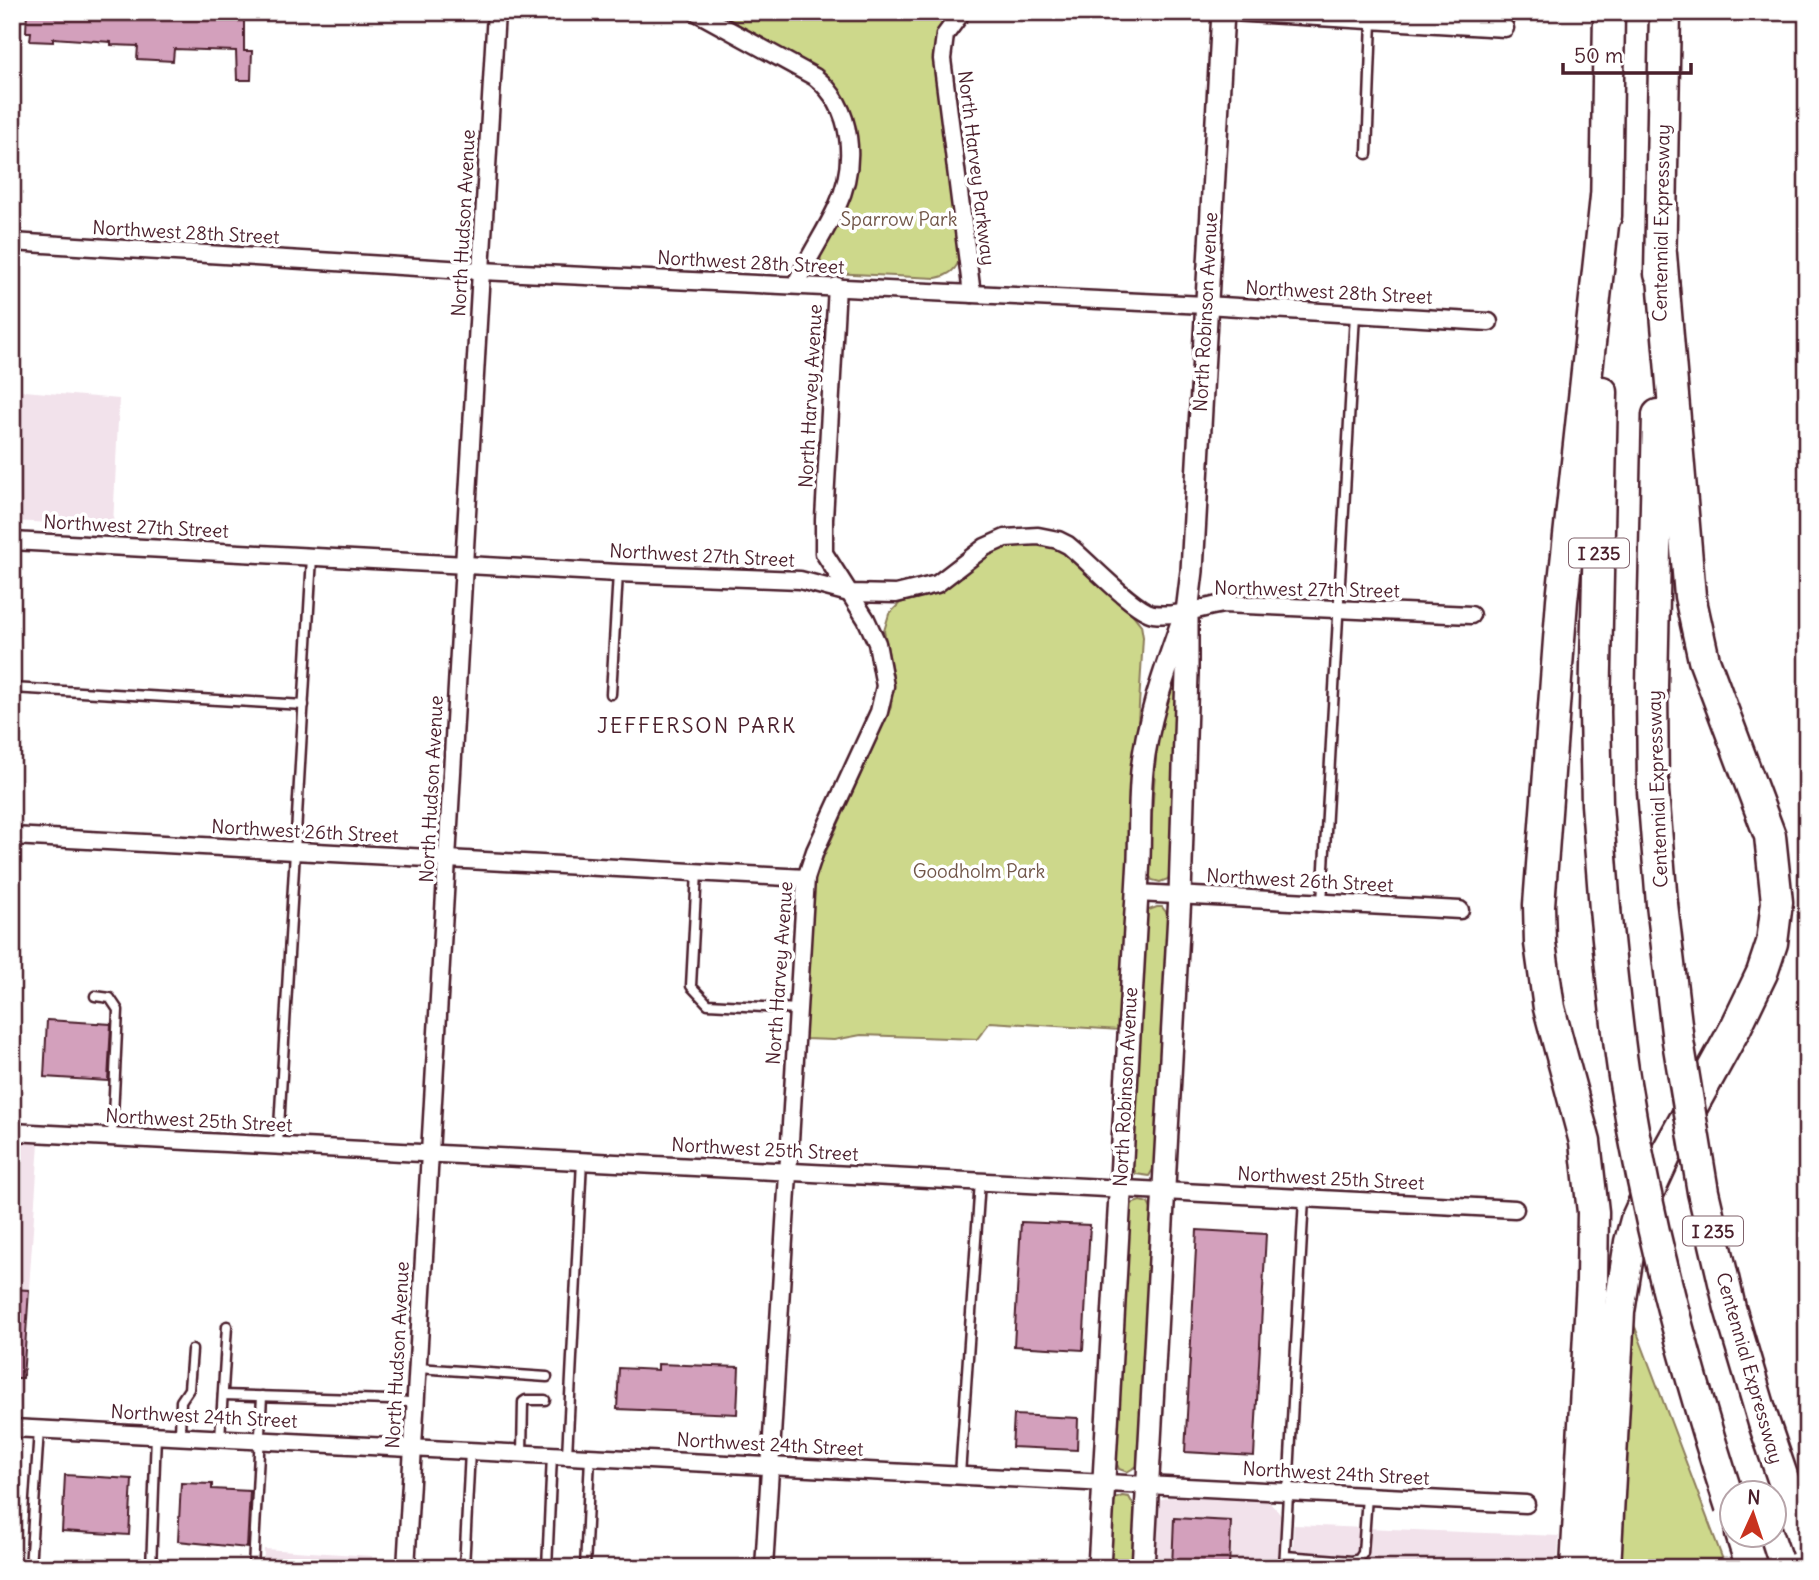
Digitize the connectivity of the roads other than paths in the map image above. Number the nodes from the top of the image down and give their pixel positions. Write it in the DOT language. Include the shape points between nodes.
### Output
graph roads {
  1 [pos="496,12"];
  2 [pos="696,12"];
  3 [pos="962,12"];
  4 [pos="1223,12"];
  5 [pos="1231,12"];
  6 [pos="1609,12"];
  7 [pos="1665,12"];
  8 [pos="1372,21"];
  9 [pos="1505,28"];
  10 [pos="1367,154"];
  11 [pos="1606,197"];
  12 [pos="12,242"];
  13 [pos="1661,254"];
  14 [pos="481,271"];
  15 [pos="796,284"];
  16 [pos="837,286"];
  17 [pos="972,294"];
  18 [pos="1205,305"];
  19 [pos="1355,314"];
  20 [pos="1489,322"];
  21 [pos="12,541"];
  22 [pos="312,556"];
  23 [pos="465,565"];
  24 [pos="618,573"];
  25 [pos="849,593"];
  26 [pos="1339,610"];
  27 [pos="1187,612"];
  28 [pos="1471,615"];
  29 [pos="12,688"];
  30 [pos="611,694"];
  31 [pos="304,705"];
  32 [pos="12,836"];
  33 [pos="295,851"];
  34 [pos="447,859"];
  35 [pos="697,872"];
  36 [pos="806,878"];
  37 [pos="1137,893"];
  38 [pos="1180,895"];
  39 [pos="1322,902"];
  40 [pos="1461,909"];
  41 [pos="95,996"];
  42 [pos="797,1009"];
  43 [pos="12,1132"];
  44 [pos="112,1137"];
  45 [pos="278,1145"];
  46 [pos="430,1153"];
  47 [pos="582,1161"];
  48 [pos="788,1171"];
  49 [pos="980,1181"];
  50 [pos="1119,1188"];
  51 [pos="1164,1191"];
  52 [pos="1304,1198"];
  53 [pos="1515,1209"];
  54 [pos="227,1326"];
  55 [pos="192,1350"];
  56 [pos="418,1368"];
  57 [pos="547,1377"];
  58 [pos="223,1395"];
  59 [pos="262,1396"];
  60 [pos="545,1400"];
  61 [pos="416,1403"];
  62 [pos="12,1428"];
  63 [pos="39,1429"];
  64 [pos="156,1435"];
  65 [pos="180,1436"];
  66 [pos="220,1438"];
  67 [pos="260,1440"];
  68 [pos="413,1448"];
  69 [pos="470,1451"];
  70 [pos="522,1453"];
  71 [pos="560,1455"];
  72 [pos="590,1457"];
  73 [pos="769,1465"];
  74 [pos="960,1475"];
  75 [pos="1722,1478"];
  76 [pos="1104,1482"];
  77 [pos="1148,1485"];
  78 [pos="1288,1492"];
  79 [pos="1367,1496"];
  80 [pos="1526,1504"];
  81 [pos="1745,1548"];
  82 [pos="1807,1549"];
  83 [pos="1284,1556"];
  84 [pos="30,1568"];
  85 [pos="151,1568"];
  86 [pos="253,1568"];
  87 [pos="406,1568"];
  88 [pos="464,1568"];
  89 [pos="547,1568"];
  90 [pos="585,1568"];
  91 [pos="764,1568"];
  92 [pos="1099,1568"];
  93 [pos="1143,1568"];
  94 [pos="1284,1568"];
  95 [pos="1576,1568"];
  96 [pos="1605,1568"];
  97 [pos="1752,1568"];
  1 -- 14 [label="street, North Hudson Avenue"];
  2 -- 15 [label="street" via="815,77 842,111 849,153 845,181 838,205"];
  3 -- 17 [label="street, North Harvey Parkway" via="946,35 942,59"];
  4 -- 18 [label="street, North Robinson Avenue"];
  5 -- 8 [label="street"];
  6 -- 11 [label="highway, I 235"];
  7 -- 13 [label="highway, Centennial Expressway / I 235"];
  8 -- 9 [label="street"];
  8 -- 10 [label="lane"];
  11 -- 75 [label="highway, I 235, bridge" via="1595,712 1605,909 1625,1084 1645,1186 1674,1312"];
  11 -- 95 [label="highway" via="1562,600 1539,905 1549,1008 1586,1142 1593,1212"];
  12 -- 14 [label="street, Northwest 28th Street"];
  13 -- 82 [label="highway, Centennial Expressway / I 235, bridge" via="1652,686 1653,791 1662,904 1703,1192 1730,1308"];
  13 -- 96 [label="highway" via="1690,596 1704,660 1770,836 1777,902 1772,943 1762,973 1667,1152 1630,1242 1619,1312"];
  14 -- 15 [label="street, Northwest 28th Street"];
  14 -- 23 [label="street, North Hudson Avenue"];
  15 -- 16 [label="street, Northwest 28th Street"];
  16 -- 17 [label="street, Northwest 28th Street"];
  16 -- 25 [label="street, North Harvey Avenue" via="823,540 828,559"];
  17 -- 18 [label="street, Northwest 28th Street"];
  18 -- 19 [label="street, Northwest 28th Street"];
  18 -- 27 [label="street, North Robinson Avenue"];
  19 -- 20 [label="street, Northwest 28th Street"];
  19 -- 26 [label="lane"];
  21 -- 22 [label="street, Northwest 27th Street"];
  22 -- 23 [label="street, Northwest 27th Street"];
  22 -- 31 [label="lane"];
  23 -- 24 [label="street, Northwest 27th Street"];
  23 -- 34 [label="street, North Hudson Avenue"];
  24 -- 25 [label="street, Northwest 27th Street" via="800,580"];
  24 -- 30 [label="lane"];
  25 -- 27 [label="street, Northwest 27th Street" via="896,594 919,589 947,578 1005,538 1038,536 1068,545 1141,609 1155,614"];
  25 -- 36 [label="street, North Harvey Avenue" via="877,643 884,686 878,712"];
  26 -- 27 [label="street, Northwest 27th Street" via="1223,604"];
  26 -- 28 [label="street, Northwest 27th Street"];
  26 -- 39 [label="lane"];
  27 -- 37 [label="street, North Robinson Avenue" via="1165,670 1144,754"];
  27 -- 38 [label="street, North Robinson Avenue"];
  29 -- 31 [label="lane"];
  31 -- 33 [label="lane"];
  32 -- 33 [label="street, Northwest 26th Street"];
  33 -- 34 [label="street, Northwest 26th Street"];
  33 -- 45 [label="lane"];
  34 -- 35 [label="street, Northwest 26th Street"];
  34 -- 46 [label="street, North Hudson Avenue"];
  35 -- 36 [label="street, Northwest 26th Street"];
  35 -- 42 [label="lane" via="691,986 708,1004"];
  36 -- 42 [label="street, North Harvey Avenue"];
  37 -- 38 [label="street, Northwest 26th Street"];
  37 -- 50 [label="street, North Robinson Avenue"];
  38 -- 39 [label="street, Northwest 26th Street"];
  38 -- 51 [label="street, North Robinson Avenue"];
  39 -- 40 [label="street, Northwest 26th Street"];
  41 -- 44 [label="lane" via="110,998 118,1010"];
  42 -- 48 [label="street, North Harvey Avenue"];
  43 -- 44 [label="street, Northwest 25th Street"];
  44 -- 45 [label="street, Northwest 25th Street"];
  45 -- 46 [label="street, Northwest 25th Street"];
  46 -- 47 [label="street, Northwest 25th Street"];
  46 -- 56 [label="street, North Hudson Avenue"];
  47 -- 48 [label="street, Northwest 25th Street"];
  47 -- 71 [label="lane"];
  48 -- 49 [label="street, Northwest 25th Street"];
  48 -- 73 [label="street, North Harvey Avenue"];
  49 -- 50 [label="street, Northwest 25th Street"];
  49 -- 74 [label="lane"];
  50 -- 51 [label="street, Northwest 25th Street"];
  50 -- 76 [label="street, North Robinson Avenue"];
  51 -- 52 [label="street, Northwest 25th Street"];
  51 -- 77 [label="street, North Robinson Avenue"];
  52 -- 53 [label="street, Northwest 25th Street"];
  52 -- 78 [label="lane"];
  54 -- 58 [label="lane"];
  55 -- 65 [label="lane" via="189,1389 181,1401"];
  56 -- 57 [label="lane"];
  56 -- 61 [label="street, North Hudson Avenue"];
  58 -- 59 [label="lane"];
  58 -- 66 [label="lane"];
  59 -- 61 [label="lane"];
  59 -- 67 [label="lane"];
  60 -- 70 [label="lane" via="523,1402"];
  61 -- 68 [label="street, North Hudson Avenue"];
  62 -- 63 [label="street, Northwest 24th Street"];
  63 -- 64 [label="street, Northwest 24th Street"];
  63 -- 84 [label="lane"];
  64 -- 65 [label="street, Northwest 24th Street"];
  64 -- 85 [label="lane"];
  65 -- 66 [label="street, Northwest 24th Street"];
  66 -- 67 [label="street, Northwest 24th Street"];
  67 -- 68 [label="street, Northwest 24th Street"];
  67 -- 86 [label="lane"];
  68 -- 69 [label="street, Northwest 24th Street"];
  68 -- 87 [label="street, North Hudson Avenue"];
  69 -- 70 [label="street, Northwest 24th Street"];
  69 -- 88 [label="lane"];
  70 -- 71 [label="street, Northwest 24th Street"];
  71 -- 72 [label="street, Northwest 24th Street"];
  71 -- 89 [label="lane"];
  72 -- 73 [label="street, Northwest 24th Street"];
  72 -- 90 [label="lane"];
  73 -- 74 [label="street, Northwest 24th Street"];
  73 -- 91 [label="street, North Harvey Avenue"];
  74 -- 76 [label="street, Northwest 24th Street"];
  76 -- 77 [label="street, Northwest 24th Street"];
  76 -- 92 [label="street, North Robinson Avenue"];
  77 -- 78 [label="street, Northwest 24th Street"];
  77 -- 93 [label="street, North Robinson Avenue"];
  78 -- 79 [label="street, Northwest 24th Street"];
  78 -- 83 [label="lane"];
  79 -- 80 [label="street, Northwest 24th Street"];
  79 -- 83 [label="lane" via="1359,1559"];
  81 -- 97 [label="highway"];
  83 -- 94 [label="lane"];
}
